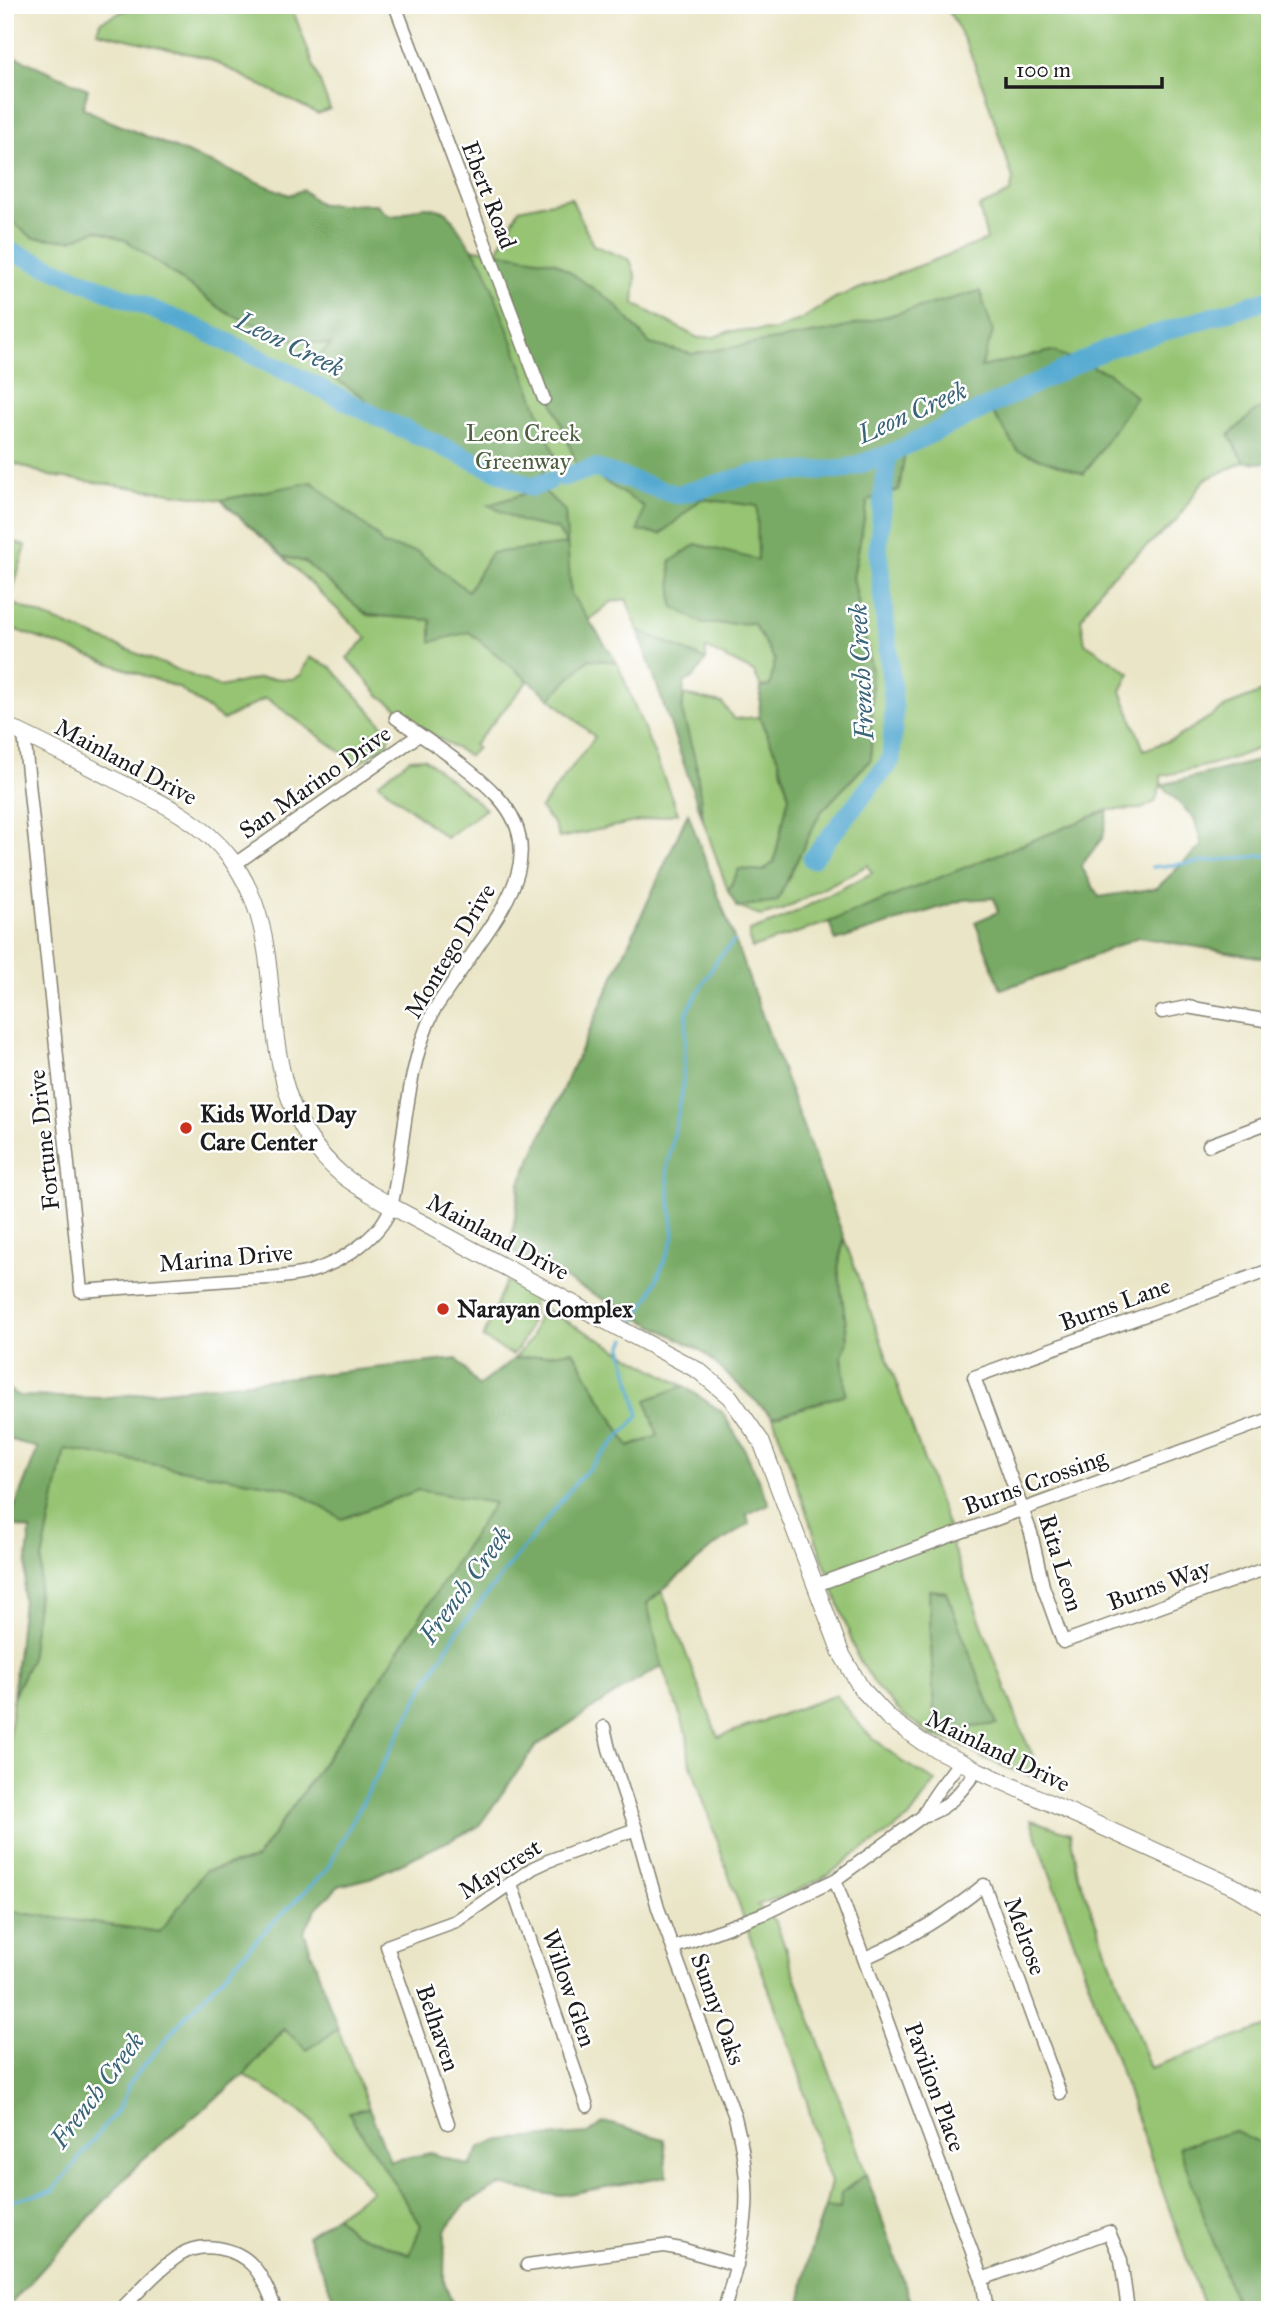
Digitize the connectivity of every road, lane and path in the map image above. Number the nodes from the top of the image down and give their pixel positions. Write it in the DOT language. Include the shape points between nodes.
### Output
graph roads {
  1 [pos="395,5"];
  2 [pos="544,399"];
  3 [pos="396,718"];
  4 [pos="5,725"];
  5 [pos="24,734"];
  6 [pos="419,735"];
  7 [pos="234,864"];
  8 [pos="1162,1012"];
  9 [pos="1270,1021"];
  10 [pos="1270,1122"];
  11 [pos="1209,1145"];
  12 [pos="391,1206"];
  13 [pos="1270,1270"];
  14 [pos="81,1291"];
  15 [pos="974,1377"];
  16 [pos="1270,1419"];
  17 [pos="1023,1509"];
  18 [pos="1270,1567"];
  19 [pos="816,1585"];
  20 [pos="1063,1642"];
  21 [pos="604,1727"];
  22 [pos="960,1761"];
  23 [pos="977,1770"];
  24 [pos="923,1816"];
  25 [pos="636,1829"];
  26 [pos="835,1880"];
  27 [pos="511,1884"];
  28 [pos="1270,1908"];
  29 [pos="387,1946"];
  30 [pos="673,1948"];
  31 [pos="865,1958"];
  32 [pos="1060,2093"];
  33 [pos="587,2106"];
  34 [pos="448,2123"];
  35 [pos="527,2265"];
  36 [pos="737,2265"];
  37 [pos="982,2279"];
  38 [pos="120,2310"];
  39 [pos="276,2310"];
  40 [pos="724,2310"];
  41 [pos="988,2310"];
  42 [pos="1128,2310"];
  1 -- 2 [label="street, Ebert Road"];
  3 -- 6 [label="street"];
  4 -- 5 [label="main road, Mainland Drive"];
  5 -- 7 [label="main road, Mainland Drive" via="185,816"];
  5 -- 14 [label="street, Fortune Drive"];
  6 -- 7 [label="street, San Marino Drive"];
  6 -- 12 [label="street, Montego Drive" via="498,797 512,818 521,861 509,899 426,1028 413,1075"];
  7 -- 12 [label="main road, Mainland Drive" via="250,890 262,926 278,1058 295,1114 328,1162"];
  8 -- 9 [label="street" via="1187,1007"];
  10 -- 11 [label="street"];
  12 -- 14 [label="street, Marina Drive" via="358,1248 308,1273"];
  12 -- 19 [label="main road, Mainland Drive" via="716,1384 753,1428 771,1464"];
  13 -- 15 [label="street, Burns Lane"];
  15 -- 17 [label="street, Rita Leon"];
  16 -- 17 [label="street, Burns Crossing"];
  17 -- 19 [label="street, Burns Crossing"];
  17 -- 20 [label="street, Rita Leon"];
  18 -- 20 [label="street, Burns Way"];
  19 -- 22 [label="main road, Mainland Drive" via="841,1653 867,1696 904,1731"];
  21 -- 25 [label="street, Sunny Oaks"];
  22 -- 23 [label="main road, Mainland Drive"];
  22 -- 24 [label="street" via="931,1797"];
  23 -- 24 [label="street" via="957,1797"];
  23 -- 28 [label="main road, Mainland Drive" via="1235,1887"];
  24 -- 26 [label="street"];
  25 -- 27 [label="street, Maycrest" via="548,1861"];
  25 -- 30 [label="street, Sunny Oaks"];
  26 -- 30 [label="street"];
  26 -- 31 [label="street, Pavilion Place"];
  27 -- 29 [label="street, Maycrest" via="456,1921"];
  27 -- 33 [label="street, Willow Glen"];
  29 -- 34 [label="street, Belhaven"];
  30 -- 36 [label="street, Sunny Oaks" via="744,2149 747,2221"];
  31 -- 32 [label="street, Melrose" via="947,1913 984,1885"];
  31 -- 37 [label="street, Pavilion Place"];
  35 -- 36 [label="street" via="664,2246"];
  36 -- 40 [label="street, Sunny Oaks"];
  37 -- 41 [label="street, Pavilion Place"];
  37 -- 42 [label="street" via="1109,2232 1121,2260"];
  38 -- 39 [label="street" via="179,2255 194,2248 215,2248 246,2259 267,2286"];
}
